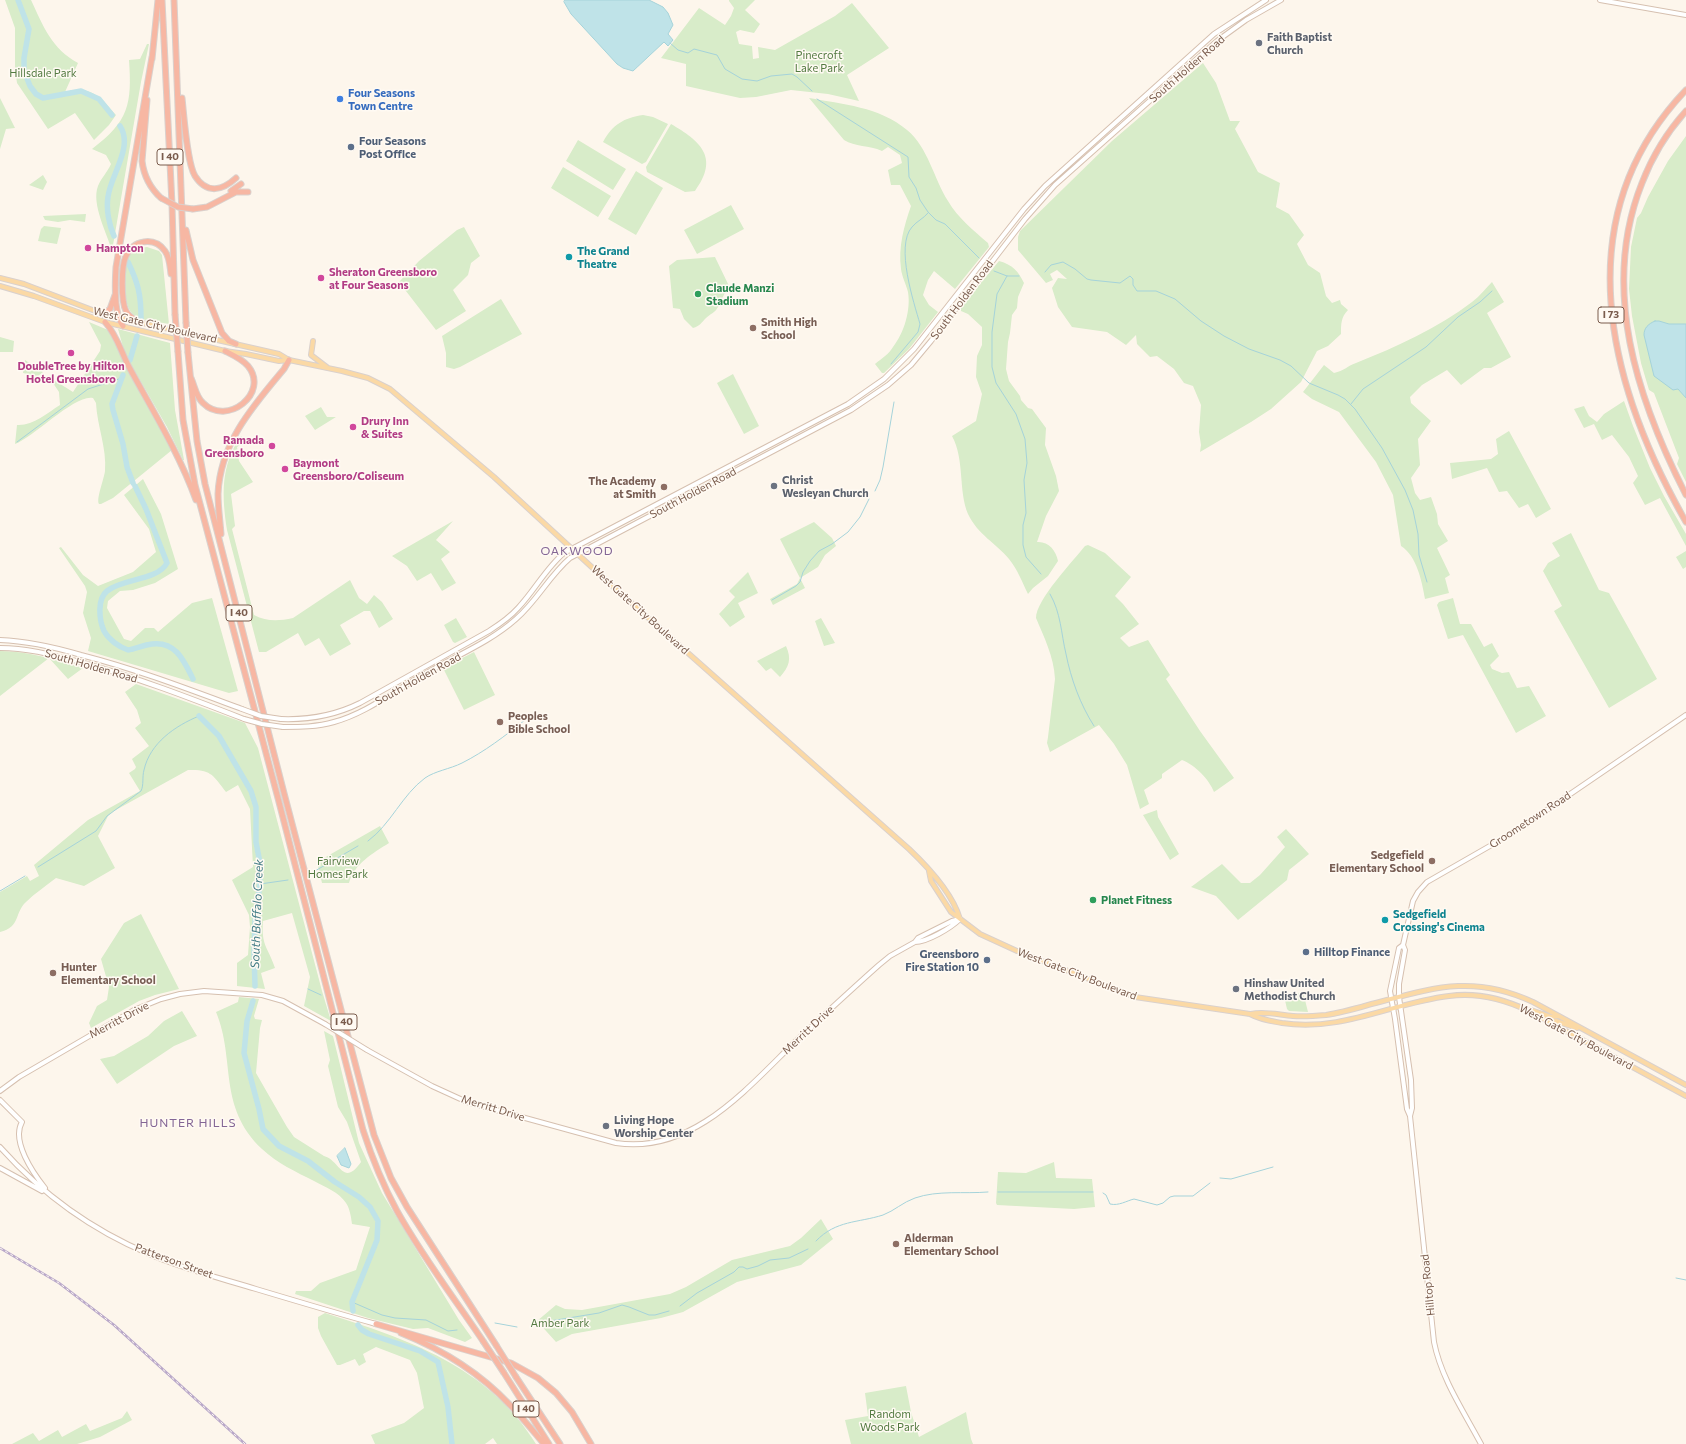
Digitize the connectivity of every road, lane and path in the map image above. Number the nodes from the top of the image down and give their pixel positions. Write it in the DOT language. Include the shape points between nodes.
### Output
graph roads {
  1 [pos="158,0"];
  2 [pos="162,0"];
  3 [pos="174,0"];
  4 [pos="1266,0"];
  5 [pos="1281,0"];
  6 [pos="1600,0"];
  7 [pos="1686,14"];
  8 [pos="152,57"];
  9 [pos="177,65"];
  10 [pos="1686,90"];
  11 [pos="1686,111"];
  12 [pos="236,178"];
  13 [pos="241,184"];
  14 [pos="248,192"];
  15 [pos="224,198"];
  16 [pos="182,208"];
  17 [pos="0,278"];
  18 [pos="0,286"];
  19 [pos="116,294"];
  20 [pos="175,312"];
  21 [pos="102,314"];
  22 [pos="119,319"];
  23 [pos="105,322"];
  24 [pos="139,323"];
  25 [pos="123,326"];
  26 [pos="313,341"];
  27 [pos="236,344"];
  28 [pos="225,351"];
  29 [pos="289,360"];
  30 [pos="328,368"];
  31 [pos="189,373"];
  32 [pos="1686,495"];
  33 [pos="1686,522"];
  34 [pos="572,548"];
  35 [pos="223,553"];
  36 [pos="214,554"];
  37 [pos="578,554"];
  38 [pos="0,640"];
  39 [pos="0,648"];
  40 [pos="1686,715"];
  41 [pos="929,872"];
  42 [pos="960,919"];
  43 [pos="1403,945"];
  44 [pos="1399,997"];
  45 [pos="1392,999"];
  46 [pos="1401,1007"];
  47 [pos="1521,1007"];
  48 [pos="1394,1009"];
  49 [pos="1250,1014"];
  50 [pos="1559,1016"];
  51 [pos="1550,1022"];
  52 [pos="1587,1031"];
  53 [pos="1686,1085"];
  54 [pos="0,1091"];
  55 [pos="1686,1096"];
  56 [pos="0,1100"];
  57 [pos="1410,1116"];
  58 [pos="0,1147"];
  59 [pos="0,1168"];
  60 [pos="50,1195"];
  61 [pos="376,1324"];
  62 [pos="544,1444"];
  63 [pos="549,1444"];
  64 [pos="560,1444"];
  65 [pos="591,1444"];
  66 [pos="1481,1444"];
  1 -- 8 [label="highway"];
  2 -- 20 [label="highway, I 40"];
  3 -- 9 [label="highway, I 40"];
  4 -- 34 [label="main road, South Holden Road" via="1214,34 1045,186 914,349 884,379 848,404"];
  5 -- 37 [label="main road, South Holden Road" via="1246,20 1217,41 1055,185 1025,219 920,354 888,385 845,413"];
  6 -- 7 [label="main road"];
  8 -- 15 [label="highway, bridge" via="142,161 148,184 162,198 178,207 207,207"];
  8 -- 19 [label="highway" via="122,225 116,267"];
  9 -- 12 [label="highway" via="195,176 204,186 214,189 227,186"];
  9 -- 16 [label="highway, I 40"];
  10 -- 33 [label="highway, I 73" via="1656,127 1626,184 1617,212 1609,265 1616,344 1630,396 1656,466"];
  11 -- 32 [label="highway, I 73" via="1655,154 1637,194 1626,240 1622,290 1630,348 1641,389 1656,432"];
  13 -- 15 [label="highway"];
  14 -- 15 [label="highway" via="236,192"];
  16 -- 27 [label="highway" via="193,260 211,307 222,333"];
  16 -- 31 [label="highway, I 40, bridge"];
  17 -- 21 [label="main road, West Gate City Boulevard" via="24,284"];
  18 -- 23 [label="main road, West Gate City Boulevard"];
  19 -- 21 [label="highway" via="110,309"];
  19 -- 22 [label="highway"];
  20 -- 24 [label="highway" via="166,252 158,244 142,242 132,247 126,256 123,279 123,305"];
  20 -- 36 [label="highway, I 40, bridge" via="187,447"];
  21 -- 22 [label="main road, West Gate City Boulevard"];
  22 -- 24 [label="main road, West Gate City Boulevard"];
  22 -- 25 [label="highway"];
  23 -- 25 [label="main road, West Gate City Boulevard"];
  23 -- 36 [label="highway" via="116,336 125,359 177,454"];
  24 -- 27 [label="main road, West Gate City Boulevard"];
  25 -- 28 [label="main road, West Gate City Boulevard"];
  26 -- 30 [label="main road" via="311,354"];
  27 -- 29 [label="main road, West Gate City Boulevard" via="279,354"];
  28 -- 29 [label="main road, West Gate City Boulevard" via="278,361"];
  28 -- 31 [label="highway" via="244,361 254,379 251,394 240,407 222,412 211,409 199,398"];
  29 -- 30 [label="main road, West Gate City Boulevard"];
  29 -- 35 [label="highway" via="243,421 225,457 218,493"];
  30 -- 34 [label="main road, West Gate City Boulevard" via="368,378 398,395"];
  31 -- 35 [label="highway, I 40" via="201,463"];
  34 -- 37 [label="main road, West Gate City Boulevard"];
  34 -- 38 [label="main road, South Holden Road, bridge" via="555,562 519,607 489,631 360,703 314,718 281,719 261,716 108,662 42,644"];
  35 -- 64 [label="highway, I 40, bridge" via="374,1135 407,1207"];
  36 -- 63 [label="highway, I 40, bridge" via="363,1130 381,1177 412,1236"];
  37 -- 39 [label="main road, South Holden Road, bridge" via="561,567 521,615 489,639 370,706 345,718 314,726 283,727 262,724 116,672 40,651"];
  37 -- 41 [label="main road, West Gate City Boulevard" via="892,833 917,856"];
  40 -- 43 [label="main road, Groometown Road" via="1516,831 1427,882 1413,901"];
  41 -- 42 [label="main road, West Gate City Boulevard" via="931,881 951,912"];
  41 -- 42 [label="main road, West Gate City Boulevard" via="936,876 957,909"];
  42 -- 49 [label="main road, West Gate City Boulevard" via="995,942 1117,991 1154,1000"];
  42 -- 54 [label="main road, Merritt Drive, bridge" via="918,938 879,965 710,1118 688,1132 655,1143 616,1143 476,1105 432,1086 283,1001 262,995 204,991 161,999 134,1010 19,1077"];
  43 -- 44 [label="main road, Groometown Road" via="1406,950"];
  43 -- 45 [label="main road, Groometown Road" via="1399,948 1391,982"];
  44 -- 45 [label="main road, West Gate City Boulevard"];
  44 -- 46 [label="main road, Groometown Road"];
  44 -- 50 [label="main road, West Gate City Boulevard" via="1448,986 1483,986 1516,994"];
  45 -- 48 [label="main road, Hilltop Road"];
  45 -- 49 [label="main road, West Gate City Boulevard" via="1321,1016 1260,1012"];
  46 -- 47 [label="main road, West Gate City Boulevard" via="1449,996 1469,995 1494,998"];
  46 -- 48 [label="main road, West Gate City Boulevard"];
  46 -- 57 [label="main road, Hilltop Road" via="1410,1080"];
  47 -- 50 [label="main road" via="1551,1017"];
  47 -- 51 [label="main road, West Gate City Boulevard"];
  48 -- 49 [label="main road, West Gate City Boulevard" via="1340,1022 1312,1025 1259,1019"];
  48 -- 57 [label="main road, Hilltop Road"];
  50 -- 52 [label="main road, West Gate City Boulevard"];
  51 -- 52 [label="main road" via="1558,1021"];
  51 -- 55 [label="main road, West Gate City Boulevard"];
  52 -- 53 [label="main road, West Gate City Boulevard"];
  56 -- 60 [label="main road" via="22,1122 18,1135 25,1156"];
  57 -- 66 [label="main road, Hilltop Road" via="1436,1353"];
  58 -- 60 [label="main road, Patterson Street"];
  59 -- 60 [label="main road"];
  60 -- 61 [label="main road, Patterson Street" via="86,1221 155,1257"];
  61 -- 62 [label="highway" via="422,1342 476,1374 510,1404"];
  61 -- 65 [label="highway" via="512,1363 538,1378 556,1393 572,1412"];
}
